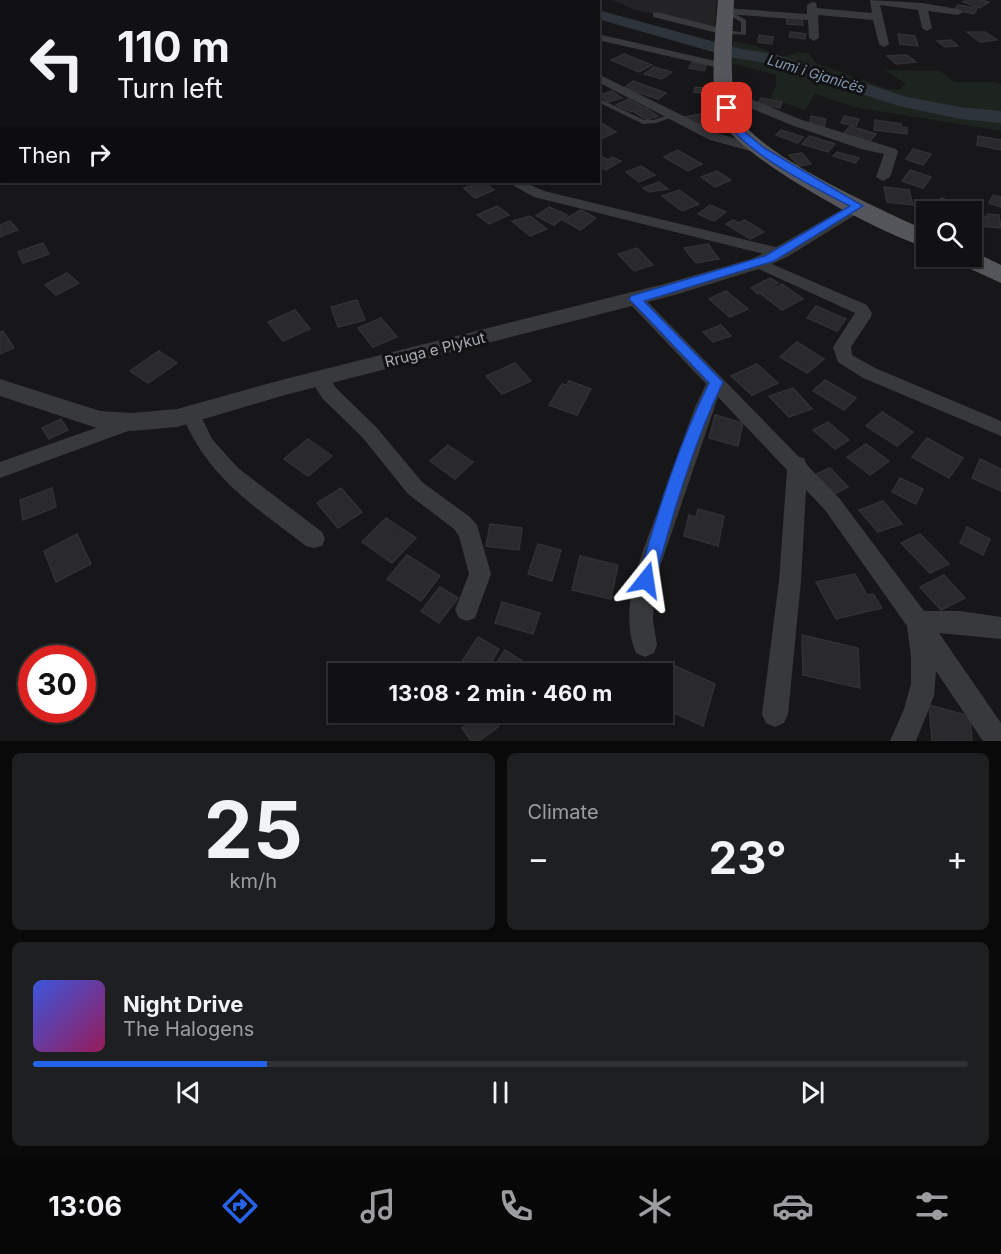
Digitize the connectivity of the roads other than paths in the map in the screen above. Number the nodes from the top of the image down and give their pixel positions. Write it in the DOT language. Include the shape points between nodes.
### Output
graph roads {
  1 [pos="874,1"];
  2 [pos="726,5"];
  3 [pos="922,6"];
  4 [pos="812,9"];
  5 [pos="958,12"];
  6 [pos="657,15"];
  7 [pos="878,17"];
  8 [pos="927,28"];
  9 [pos="724,35"];
  10 [pos="600,37"];
  11 [pos="814,38"];
  12 [pos="885,44"];
  13 [pos="724,64"];
  14 [pos="600,78"];
  15 [pos="726,97"];
  16 [pos="600,101"];
  17 [pos="675,116"];
  18 [pos="761,150"];
  19 [pos="883,177"];
  20 [pos="516,183"];
  21 [pos="857,206"];
  22 [pos="916,235"];
  23 [pos="780,253"];
  24 [pos="758,263"];
  25 [pos="982,266"];
  26 [pos="1001,275"];
  27 [pos="636,299"];
  28 [pos="319,378"];
  29 [pos="716,382"];
  30 [pos="0,387"];
  31 [pos="191,415"];
  32 [pos="132,422"];
  33 [pos="1001,429"];
  34 [pos="797,464"];
  35 [pos="0,470"];
  36 [pos="314,539"];
  37 [pos="467,610"];
  38 [pos="918,623"];
  39 [pos="1001,628"];
  40 [pos="645,645"];
  41 [pos="775,714"];
  42 [pos="903,741"];
  43 [pos="999,741"];
  1 -- 3 [label="street"];
  1 -- 7 [label="street"];
  2 -- 4 [label="street"];
  2 -- 9 [label="main road"];
  3 -- 5 [label="street"];
  3 -- 8 [label="street"];
  4 -- 7 [label="street"];
  4 -- 11 [label="street"];
  6 -- 9 [label="street"];
  7 -- 12 [label="street"];
  9 -- 13 [label="main road"];
  10 -- 13 [label="street"];
  13 -- 15 [label="main road"];
  14 -- 17 [label="street"];
  15 -- 18 [label="main road" via="732,123"];
  15 -- 19 [label="street" via="891,152"];
  16 -- 17 [label="lane" via="648,123"];
  17 -- 18 [label="street" via="715,137"];
  18 -- 21 [label="main road"];
  20 -- 23 [label="street" via="539,194"];
  21 -- 22 [label="main road"];
  21 -- 23 [label="street, Rruga e Plykut"];
  23 -- 24 [label="street, Rruga e Plykut"];
  24 -- 27 [label="street, Rruga e Plykut"];
  24 -- 33 [label="street" via="861,309 864,313 841,350 847,361"];
  25 -- 26 [label="main road"];
  27 -- 28 [label="street, Rruga e Plykut"];
  27 -- 29 [label="street"];
  28 -- 31 [label="street, Rruga e Plykut"];
  28 -- 37 [label="street" via="415,488 469,532 480,574"];
  29 -- 34 [label="street"];
  29 -- 40 [label="street" via="650,564 641,620"];
  30 -- 32 [label="street, Rruga e Plykut" via="85,416"];
  31 -- 32 [label="street, Rruga e Plykut"];
  31 -- 36 [label="street" via="207,447 222,464"];
  32 -- 35 [label="street"];
  34 -- 38 [label="street" via="852,529"];
  34 -- 41 [label="street" via="790,581"];
  38 -- 39 [label="street" via="970,622"];
  38 -- 42 [label="street" via="924,692"];
  38 -- 43 [label="street"];
}
